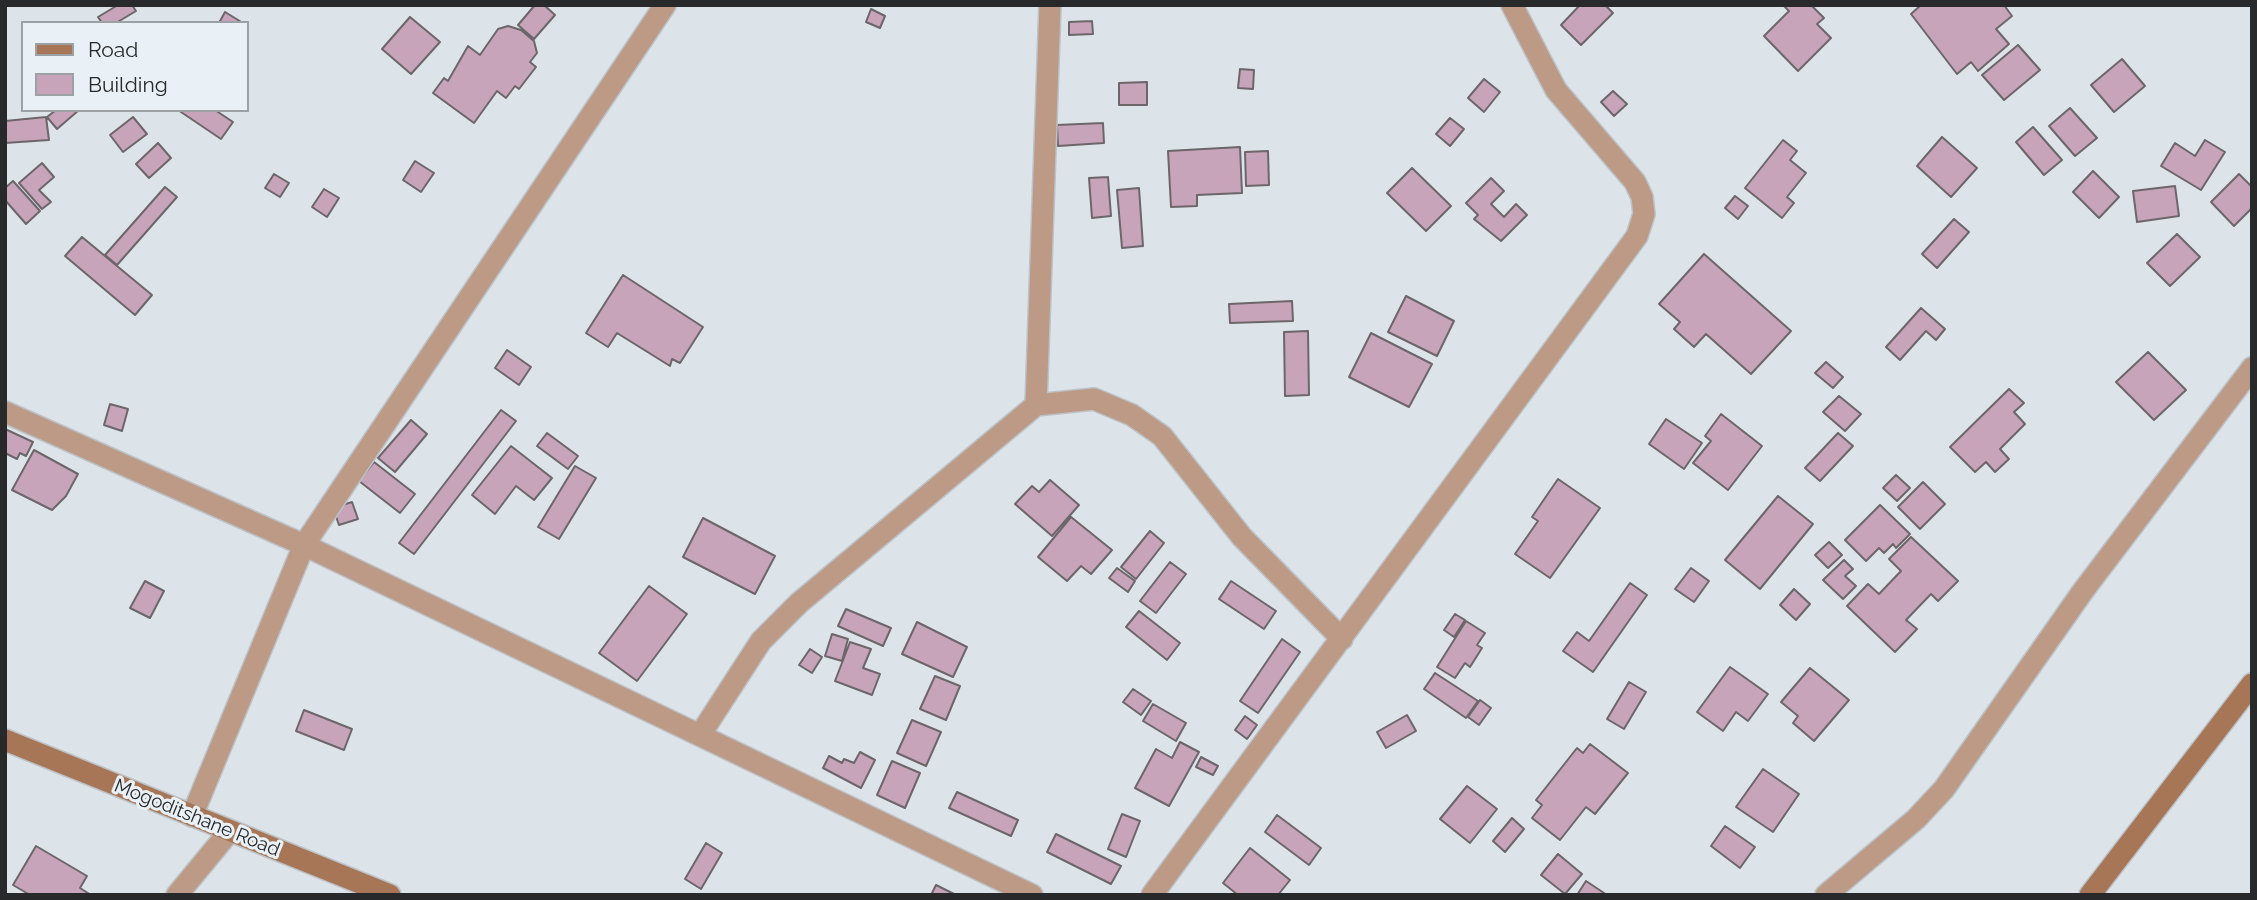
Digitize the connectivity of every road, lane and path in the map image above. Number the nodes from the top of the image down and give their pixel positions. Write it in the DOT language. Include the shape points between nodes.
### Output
graph roads {
  1 [pos="665,5"];
  2 [pos="1051,5"];
  3 [pos="1512,5"];
  4 [pos="2252,368"];
  5 [pos="1036,405"];
  6 [pos="5,412"];
  7 [pos="304,545"];
  8 [pos="1342,639"];
  9 [pos="2252,684"];
  10 [pos="700,735"];
  11 [pos="5,740"];
  12 [pos="192,816"];
  13 [pos="229,832"];
  14 [pos="177,895"];
  15 [pos="390,895"];
  16 [pos="1032,895"];
  17 [pos="1152,895"];
  18 [pos="1826,895"];
  19 [pos="2090,895"];
  1 -- 7 [label="street"];
  2 -- 5 [label="street"];
  3 -- 8 [label="street" via="1556,90 1635,182 1644,214 1637,236"];
  4 -- 18 [label="street" via="2083,591 1944,789 1916,819"];
  5 -- 8 [label="street" via="1094,399 1132,415 1162,436 1242,537"];
  5 -- 10 [label="street" via="799,603 761,641"];
  6 -- 7 [label="street"];
  7 -- 10 [label="street"];
  7 -- 12 [label="street"];
  8 -- 17 [label="street"];
  9 -- 19 [label="main road"];
  10 -- 16 [label="street"];
  11 -- 12 [label="main road, Mogoditshane Road"];
  12 -- 13 [label="main road, Mogoditshane Road"];
  13 -- 14 [label="street"];
  13 -- 15 [label="main road, Mogoditshane Road"];
}
